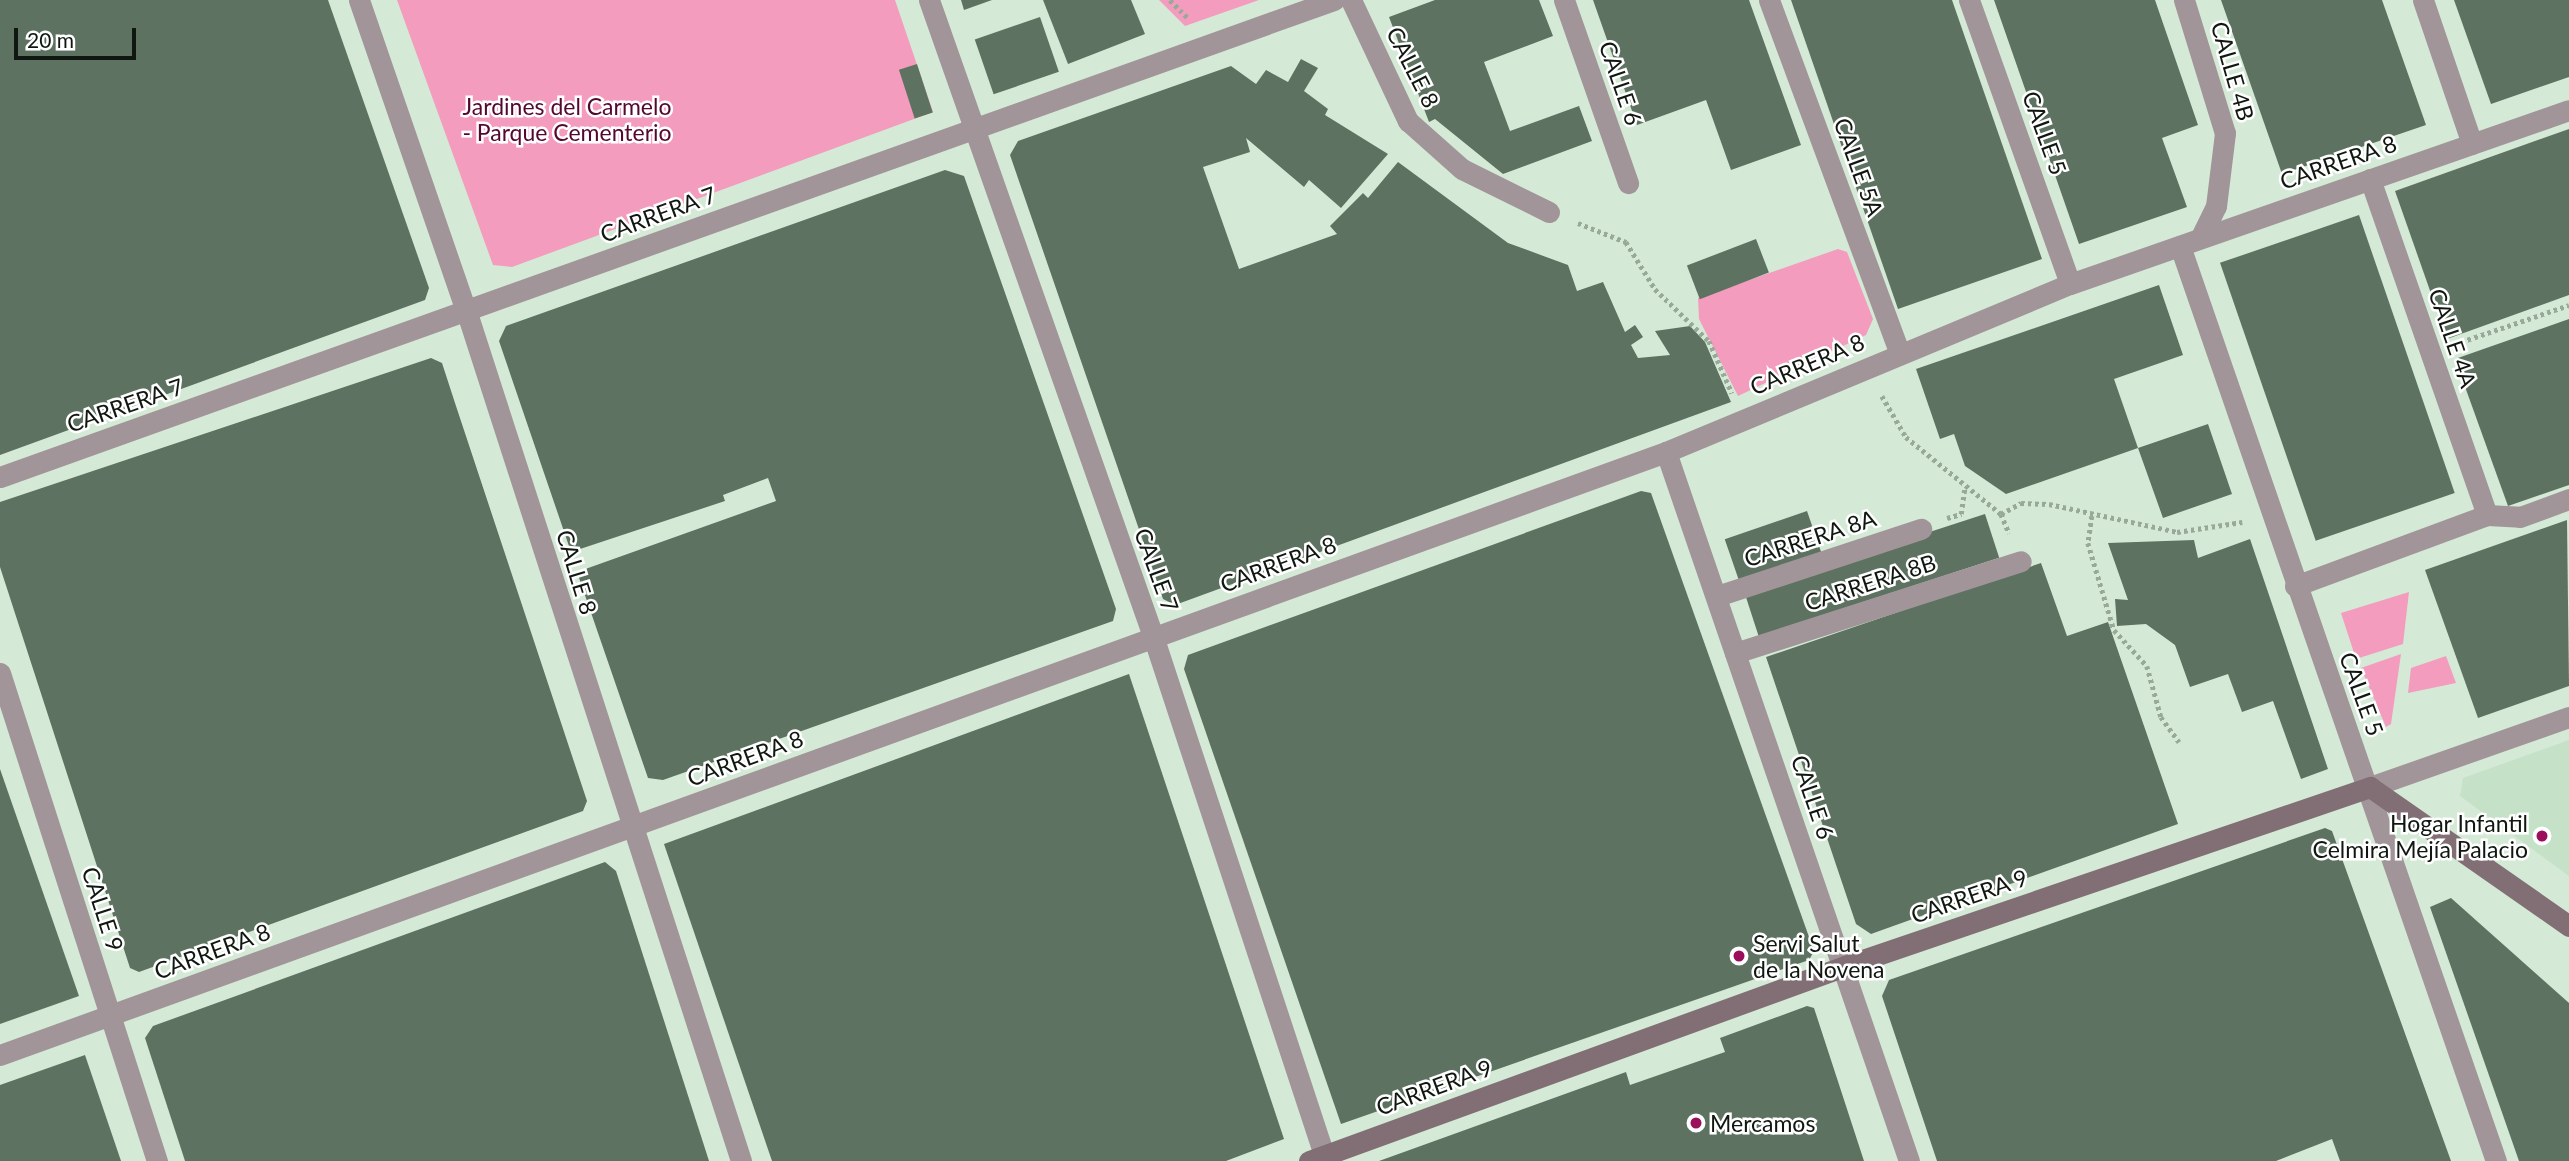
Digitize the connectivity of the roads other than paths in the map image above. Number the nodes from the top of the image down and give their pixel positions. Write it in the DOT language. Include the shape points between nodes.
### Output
graph roads {
  1 [pos="359,0"];
  2 [pos="929,0"];
  3 [pos="1334,0"];
  4 [pos="1351,0"];
  5 [pos="1564,0"];
  6 [pos="1769,0"];
  7 [pos="1969,0"];
  8 [pos="2184,0"];
  9 [pos="2423,0"];
  10 [pos="2569,110"];
  11 [pos="971,126"];
  12 [pos="2472,144"];
  13 [pos="2370,179"];
  14 [pos="1628,183"];
  15 [pos="1549,212"];
  16 [pos="2201,237"];
  17 [pos="2180,246"];
  18 [pos="2070,284"];
  19 [pos="467,313"];
  20 [pos="1899,351"];
  21 [pos="1666,452"];
  22 [pos="0,477"];
  23 [pos="2569,499"];
  24 [pos="2487,515"];
  25 [pos="1920,528"];
  26 [pos="2021,561"];
  27 [pos="2295,586"];
  28 [pos="1717,596"];
  29 [pos="1153,636"];
  30 [pos="1735,653"];
  31 [pos="0,673"];
  32 [pos="2569,717"];
  33 [pos="2370,787"];
  34 [pos="630,828"];
  35 [pos="2569,926"];
  36 [pos="1845,966"];
  37 [pos="110,1017"];
  38 [pos="0,1055"];
  39 [pos="1320,1159"];
  40 [pos="157,1161"];
  41 [pos="741,1161"];
  42 [pos="1909,1161"];
  43 [pos="2496,1161"];
  1 -- 19 [label="street, CALLE 8"];
  2 -- 11 [label="street, CALLE 7"];
  3 -- 11 [label="street, CARRERA 7"];
  4 -- 15 [label="street, CALLE 8" via="1408,121 1462,169"];
  5 -- 14 [label="street, CALLE 6"];
  6 -- 20 [label="street, CALLE 5A"];
  7 -- 18 [label="street, CALLE 5"];
  8 -- 16 [label="street, CALLE 4B" via="2225,133 2216,206"];
  9 -- 12 [label="street"];
  10 -- 12 [label="street, CARRERA 8"];
  11 -- 19 [label="street, CARRERA 7"];
  11 -- 29 [label="street, CALLE 7"];
  12 -- 13 [label="street, CARRERA 8"];
  13 -- 16 [label="street, CARRERA 8"];
  13 -- 24 [label="street, CALLE 4A"];
  16 -- 17 [label="street, CARRERA 8"];
  17 -- 18 [label="street, CARRERA 8"];
  17 -- 27 [label="street, CALLE 5"];
  18 -- 20 [label="street, CARRERA 8"];
  19 -- 22 [label="street, CARRERA 7"];
  19 -- 34 [label="street, CALLE 8"];
  20 -- 21 [label="street, CARRERA 8"];
  21 -- 28 [label="street, CALLE 6"];
  21 -- 29 [label="street, CARRERA 8"];
  23 -- 24 [label="street" via="2520,517"];
  24 -- 27 [label="street"];
  25 -- 28 [label="street, CARRERA 8A"];
  26 -- 30 [label="street, CARRERA 8B"];
  27 -- 33 [label="street, CALLE 5"];
  28 -- 30 [label="street, CALLE 6"];
  29 -- 34 [label="street, CARRERA 8"];
  29 -- 39 [label="street, CALLE 7"];
  30 -- 36 [label="street, CALLE 6"];
  31 -- 37 [label="street, CALLE 9"];
  32 -- 33 [label="street, CARRERA 9"];
  33 -- 35 [label="main road"];
  33 -- 36 [label="main road, CARRERA 9"];
  33 -- 43 [label="street, CALLE 5"];
  34 -- 37 [label="street, CARRERA 8"];
  34 -- 41 [label="street, CALLE 8"];
  36 -- 39 [label="main road, CARRERA 9"];
  36 -- 42 [label="street, CALLE 6"];
  37 -- 38 [label="street, CARRERA 8"];
  37 -- 40 [label="street, CALLE 9"];
}
